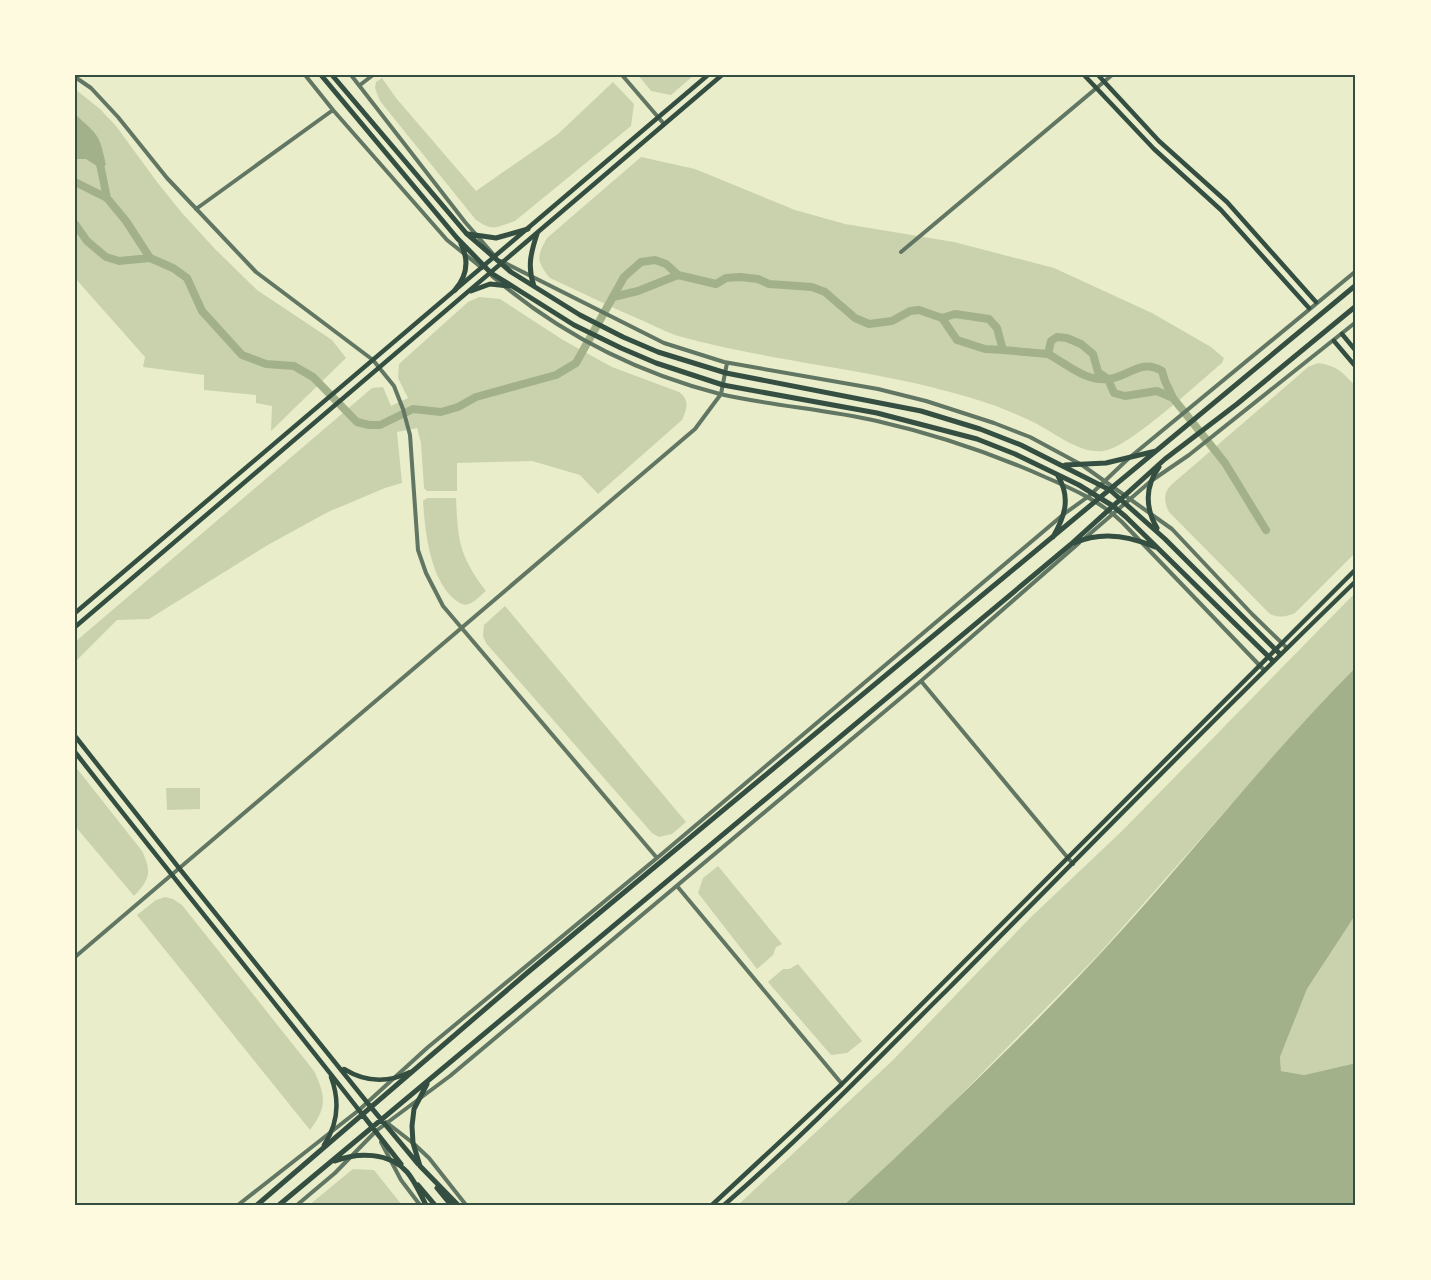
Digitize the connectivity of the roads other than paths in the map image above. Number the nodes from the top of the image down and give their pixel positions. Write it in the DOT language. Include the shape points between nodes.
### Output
graph roads {
  1 [pos="305,75"];
  2 [pos="321,75"];
  3 [pos="332,75"];
  4 [pos="351,75"];
  5 [pos="373,75"];
  6 [pos="622,75"];
  7 [pos="708,75"];
  8 [pos="722,75"];
  9 [pos="1084,75"];
  10 [pos="1098,75"];
  11 [pos="1112,75"];
  12 [pos="75,77"];
  13 [pos="1104,82"];
  14 [pos="360,85"];
  15 [pos="1095,89"];
  16 [pos="333,110"];
  17 [pos="657,118"];
  18 [pos="664,124"];
  19 [pos="196,209"];
  20 [pos="528,229"];
  21 [pos="466,233"];
  22 [pos="537,234"];
  23 [pos="480,237"];
  24 [pos="457,238"];
  25 [pos="902,252"];
  26 [pos="465,254"];
  27 [pos="494,257"];
  28 [pos="502,263"];
  29 [pos="483,266"];
  30 [pos="1356,271"];
  31 [pos="491,273"];
  32 [pos="531,275"];
  33 [pos="502,285"];
  34 [pos="1356,285"];
  35 [pos="534,286"];
  36 [pos="455,290"];
  37 [pos="471,291"];
  38 [pos="520,291"];
  39 [pos="1316,302"];
  40 [pos="1356,306"];
  41 [pos="1309,308"];
  42 [pos="1356,322"];
  43 [pos="1342,334"];
  44 [pos="1334,341"];
  45 [pos="1356,351"];
  46 [pos="373,360"];
  47 [pos="727,363"];
  48 [pos="1356,367"];
  49 [pos="381,368"];
  50 [pos="726,373"];
  51 [pos="723,385"];
  52 [pos="721,394"];
  53 [pos="1158,451"];
  54 [pos="1129,458"];
  55 [pos="1165,459"];
  56 [pos="1061,465"];
  57 [pos="1082,465"];
  58 [pos="1057,474"];
  59 [pos="1151,481"];
  60 [pos="1103,483"];
  61 [pos="1063,485"];
  62 [pos="1112,488"];
  63 [pos="1091,495"];
  64 [pos="1124,499"];
  65 [pos="1099,500"];
  66 [pos="1113,510"];
  67 [pos="1150,513"];
  68 [pos="1064,514"];
  69 [pos="1084,538"];
  70 [pos="1165,539"];
  71 [pos="1050,540"];
  72 [pos="1139,540"];
  73 [pos="1070,545"];
  74 [pos="1161,550"];
  75 [pos="1356,569"];
  76 [pos="1356,581"];
  77 [pos="75,613"];
  78 [pos="75,627"];
  79 [pos="462,629"];
  80 [pos="1282,642"];
  81 [pos="1287,648"];
  82 [pos="1278,652"];
  83 [pos="1271,659"];
  84 [pos="1259,665"];
  85 [pos="1264,670"];
  86 [pos="921,681"];
  87 [pos="75,736"];
  88 [pos="75,752"];
  89 [pos="1066,857"];
  90 [pos="657,858"];
  91 [pos="1072,864"];
  92 [pos="179,868"];
  93 [pos="171,876"];
  94 [pos="677,886"];
  95 [pos="75,957"];
  96 [pos="422,1064"];
  97 [pos="338,1065"];
  98 [pos="326,1066"];
  99 [pos="436,1074"];
  100 [pos="393,1079"];
  101 [pos="842,1084"];
  102 [pos="418,1098"];
  103 [pos="369,1104"];
  104 [pos="360,1112"];
  105 [pos="384,1121"];
  106 [pos="374,1130"];
  107 [pos="332,1131"];
  108 [pos="413,1143"];
  109 [pos="319,1151"];
  110 [pos="350,1156"];
  111 [pos="393,1161"];
  112 [pos="328,1164"];
  113 [pos="420,1166"];
  114 [pos="408,1173"];
  115 [pos="238,1205"];
  116 [pos="257,1205"];
  117 [pos="279,1205"];
  118 [pos="297,1205"];
  119 [pos="420,1205"];
  120 [pos="426,1205"];
  121 [pos="435,1205"];
  122 [pos="451,1205"];
  123 [pos="458,1205"];
  124 [pos="466,1205"];
  125 [pos="712,1205"];
  126 [pos="724,1205"];
  1 -- 16 [label="street"];
  2 -- 24 [label="main road"];
  3 -- 21 [label="main road"];
  4 -- 14 [label="street"];
  5 -- 14 [label="street"];
  6 -- 17 [label="street"];
  7 -- 17 [label="main road"];
  8 -- 18 [label="main road"];
  9 -- 15 [label="main road"];
  10 -- 13 [label="main road"];
  11 -- 13 [label="street"];
  12 -- 19 [label="street" via="118,117"];
  13 -- 15 [label="street"];
  13 -- 39 [label="main road" via="1159,141 1227,202"];
  14 -- 23 [label="street"];
  15 -- 25 [label="street"];
  15 -- 41 [label="main road" via="1221,210"];
  16 -- 19 [label="street"];
  16 -- 26 [label="street" via="447,240"];
  17 -- 18 [label="street"];
  17 -- 20 [label="main road"];
  18 -- 22 [label="main road"];
  19 -- 46 [label="street" via="256,272"];
  20 -- 23 [label="main road" via="503,237"];
  20 -- 27 [label="main road"];
  21 -- 23 [label="main road"];
  21 -- 27 [label="main road"];
  22 -- 28 [label="main road"];
  22 -- 32 [label="main road" via="530,260"];
  23 -- 27 [label="street"];
  24 -- 26 [label="main road"];
  24 -- 29 [label="main road"];
  26 -- 29 [label="street"];
  26 -- 36 [label="main road" via="464,274"];
  27 -- 28 [label="main road"];
  27 -- 29 [label="main road"];
  28 -- 31 [label="main road"];
  28 -- 32 [label="street"];
  28 -- 35 [label="main road"];
  29 -- 31 [label="main road"];
  29 -- 36 [label="main road"];
  30 -- 39 [label="street"];
  31 -- 33 [label="street"];
  31 -- 37 [label="main road"];
  31 -- 38 [label="main road"];
  32 -- 35 [label="main road"];
  32 -- 47 [label="street" via="664,344"];
  33 -- 37 [label="main road" via="490,284"];
  33 -- 38 [label="main road"];
  33 -- 52 [label="street" via="567,332 616,358"];
  34 -- 53 [label="main road"];
  35 -- 50 [label="main road" via="623,337"];
  36 -- 46 [label="main road"];
  37 -- 49 [label="main road"];
  38 -- 51 [label="main road" via="574,325 621,348"];
  39 -- 41 [label="street"];
  40 -- 55 [label="main road"];
  41 -- 54 [label="street"];
  42 -- 43 [label="street"];
  43 -- 44 [label="street"];
  43 -- 45 [label="main road"];
  44 -- 48 [label="main road"];
  44 -- 59 [label="street"];
  46 -- 49 [label="street"];
  46 -- 77 [label="main road"];
  47 -- 50 [label="street"];
  47 -- 57 [label="street" via="926,401 1030,437"];
  49 -- 78 [label="main road"];
  49 -- 79 [label="street" via="394,386 410,435 418,550 436,594"];
  50 -- 51 [label="street"];
  50 -- 56 [label="main road" via="921,411 1000,437"];
  51 -- 52 [label="street"];
  51 -- 58 [label="main road" via="920,423 977,439"];
  52 -- 61 [label="street" via="876,421 973,449"];
  52 -- 79 [label="street" via="695,429"];
  53 -- 54 [label="main road"];
  53 -- 62 [label="main road"];
  54 -- 57 [label="main road"];
  54 -- 60 [label="street"];
  55 -- 59 [label="main road"];
  55 -- 64 [label="main road"];
  56 -- 57 [label="main road"];
  56 -- 60 [label="main road"];
  57 -- 60 [label="street"];
  58 -- 61 [label="main road"];
  58 -- 63 [label="main road"];
  59 -- 64 [label="street"];
  59 -- 67 [label="main road"];
  60 -- 62 [label="main road"];
  60 -- 63 [label="street"];
  61 -- 63 [label="street"];
  61 -- 68 [label="main road"];
  62 -- 64 [label="main road"];
  62 -- 65 [label="main road"];
  63 -- 65 [label="main road"];
  63 -- 68 [label="street"];
  64 -- 66 [label="main road"];
  64 -- 67 [label="street"];
  64 -- 70 [label="main road"];
  65 -- 66 [label="main road"];
  65 -- 71 [label="main road"];
  66 -- 69 [label="street"];
  66 -- 72 [label="street"];
  66 -- 73 [label="main road"];
  66 -- 74 [label="main road"];
  67 -- 70 [label="main road"];
  67 -- 80 [label="street" via="1172,529"];
  68 -- 71 [label="main road"];
  68 -- 90 [label="street"];
  69 -- 72 [label="main road" via="1114,535"];
  69 -- 73 [label="main road"];
  69 -- 86 [label="street"];
  70 -- 82 [label="main road"];
  71 -- 96 [label="main road"];
  72 -- 74 [label="main road"];
  72 -- 84 [label="street"];
  73 -- 99 [label="main road"];
  74 -- 83 [label="main road"];
  75 -- 80 [label="main road"];
  76 -- 81 [label="main road"];
  79 -- 90 [label="street"];
  79 -- 92 [label="street"];
  80 -- 81 [label="street"];
  80 -- 82 [label="main road"];
  81 -- 82 [label="main road"];
  82 -- 83 [label="main road"];
  83 -- 84 [label="main road"];
  83 -- 85 [label="main road"];
  84 -- 85 [label="street"];
  84 -- 89 [label="main road"];
  85 -- 91 [label="main road"];
  86 -- 89 [label="street"];
  86 -- 94 [label="street"];
  87 -- 92 [label="main road"];
  88 -- 93 [label="main road"];
  89 -- 91 [label="street"];
  89 -- 101 [label="main road"];
  90 -- 100 [label="street"];
  91 -- 126 [label="main road" via="772,1164"];
  92 -- 93 [label="street"];
  92 -- 97 [label="main road"];
  93 -- 95 [label="street"];
  93 -- 98 [label="main road"];
  94 -- 101 [label="street"];
  94 -- 102 [label="street" via="459,1069"];
  96 -- 100 [label="main road"];
  96 -- 103 [label="main road"];
  97 -- 100 [label="main road" via="365,1079"];
  97 -- 103 [label="main road"];
  98 -- 104 [label="main road"];
  98 -- 107 [label="main road" via="337,1099"];
  99 -- 102 [label="main road"];
  99 -- 105 [label="main road"];
  100 -- 103 [label="street"];
  101 -- 125 [label="main road"];
  102 -- 105 [label="street"];
  102 -- 108 [label="main road"];
  103 -- 104 [label="main road"];
  103 -- 105 [label="main road"];
  104 -- 106 [label="main road"];
  104 -- 107 [label="street"];
  104 -- 109 [label="main road"];
  105 -- 106 [label="main road"];
  105 -- 108 [label="street"];
  105 -- 113 [label="main road"];
  106 -- 110 [label="street"];
  106 -- 111 [label="street"];
  106 -- 112 [label="main road"];
  106 -- 114 [label="main road"];
  107 -- 109 [label="main road"];
  107 -- 115 [label="street"];
  108 -- 113 [label="main road"];
  108 -- 124 [label="street"];
  109 -- 116 [label="main road"];
  110 -- 111 [label="main road" via="376,1156"];
  110 -- 112 [label="main road"];
  110 -- 118 [label="street"];
  111 -- 114 [label="main road"];
  111 -- 119 [label="street" via="401,1180"];
  112 -- 117 [label="main road"];
  113 -- 122 [label="main road"];
  113 -- 123 [label="main road"];
  114 -- 120 [label="main road"];
  114 -- 121 [label="main road"];
}
